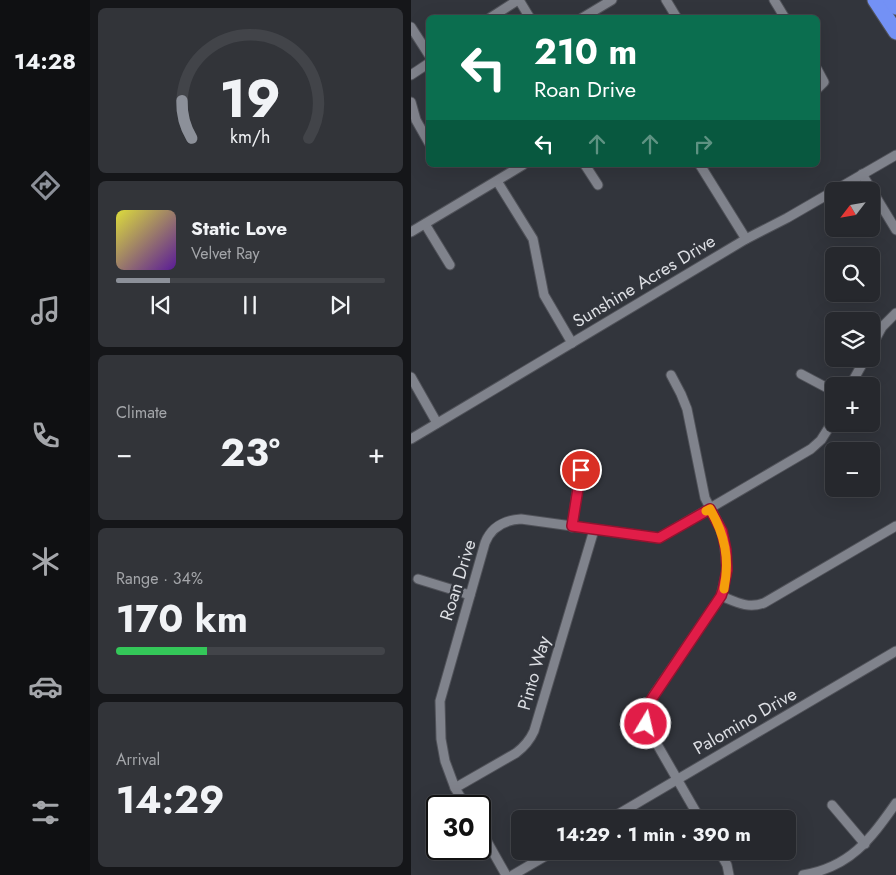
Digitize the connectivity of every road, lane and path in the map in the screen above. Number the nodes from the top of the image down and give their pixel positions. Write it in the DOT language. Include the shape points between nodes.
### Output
graph roads {
  1 [pos="518,0"];
  2 [pos="612,0"];
  3 [pos="666,0"];
  4 [pos="774,0"];
  5 [pos="875,0"];
  6 [pos="891,0"];
  7 [pos="896,7"];
  8 [pos="495,15"];
  9 [pos="528,15"];
  10 [pos="587,15"];
  11 [pos="675,15"];
  12 [pos="783,15"];
  13 [pos="411,27"];
  14 [pos="896,32"];
  15 [pos="426,50"];
  16 [pos="426,64"];
  17 [pos="411,75"];
  18 [pos="820,75"];
  19 [pos="820,86"];
  20 [pos="411,102"];
  21 [pos="426,138"];
  22 [pos="896,155"];
  23 [pos="520,167"];
  24 [pos="586,167"];
  25 [pos="702,167"];
  26 [pos="862,174"];
  27 [pos="497,181"];
  28 [pos="598,185"];
  29 [pos="425,224"];
  30 [pos="896,230"];
  31 [pos="411,232"];
  32 [pos="746,239"];
  33 [pos="450,265"];
  34 [pos="896,313"];
  35 [pos="880,331"];
  36 [pos="573,343"];
  37 [pos="801,374"];
  38 [pos="671,376"];
  39 [pos="411,377"];
  40 [pos="825,386"];
  41 [pos="437,423"];
  42 [pos="827,432"];
  43 [pos="411,439"];
  44 [pos="581,470"];
  45 [pos="710,509"];
  46 [pos="572,526"];
  47 [pos="896,526"];
  48 [pos="594,530"];
  49 [pos="418,579"];
  50 [pos="470,595"];
  51 [pos="721,596"];
  52 [pos="896,651"];
  53 [pos="678,779"];
  54 [pos="455,788"];
  55 [pos="459,795"];
  56 [pos="896,803"];
  57 [pos="832,805"];
  58 [pos="625,810"];
  59 [pos="695,810"];
  60 [pos="865,844"];
  61 [pos="491,848"];
  62 [pos="539,860"];
  63 [pos="724,860"];
  64 [pos="507,875"];
  65 [pos="513,875"];
  66 [pos="729,875"];
  67 [pos="803,875"];
  1 -- 8 [label="street"];
  1 -- 9 [label="street"];
  2 -- 10 [label="street"];
  3 -- 11 [label="street"];
  4 -- 12 [label="street"];
  5 -- 14 [label="highway"];
  6 -- 7 [label="highway"];
  13 -- 15 [label="street"];
  16 -- 17 [label="street"];
  18 -- 19 [label="street" via="824,82"];
  20 -- 21 [label="street" via="415,120"];
  22 -- 26 [label="street, Sunshine Acres Drive"];
  23 -- 27 [label="street"];
  24 -- 28 [label="street"];
  25 -- 32 [label="street"];
  26 -- 30 [label="street"];
  26 -- 32 [label="street, Sunshine Acres Drive"];
  27 -- 29 [label="street"];
  27 -- 36 [label="street" via="533,239 545,295"];
  29 -- 31 [label="street"];
  29 -- 33 [label="street"];
  32 -- 36 [label="street, Sunshine Acres Drive"];
  34 -- 35 [label="street"];
  36 -- 41 [label="street, Sunshine Acres Drive"];
  37 -- 40 [label="street"];
  38 -- 45 [label="street" via="689,414 705,498"];
  39 -- 41 [label="street"];
  41 -- 43 [label="street, Sunshine Acres Drive"];
  42 -- 45 [label="street, Roan Drive" via="815,446"];
  44 -- 46 [label="street"];
  45 -- 48 [label="street, Roan Drive" via="659,538"];
  45 -- 51 [label="street" via="722,531 726,550 727,570"];
  46 -- 48 [label="street, Roan Drive"];
  46 -- 50 [label="street, Roan Drive" via="521,519 499,525 487,539"];
  47 -- 51 [label="street" via="764,603 745,606"];
  48 -- 54 [label="street, Pinto Way" via="531,737 516,753"];
  49 -- 50 [label="street"];
  50 -- 54 [label="street, Roan Drive" via="441,702 443,749"];
  51 -- 53 [label="street" via="646,709 648,729"];
  52 -- 53 [label="street, Palomino Drive"];
  53 -- 58 [label="street, Palomino Drive"];
  53 -- 59 [label="street"];
  54 -- 55 [label="street, Roan Drive"];
  56 -- 60 [label="street"];
  57 -- 60 [label="street"];
  60 -- 67 [label="street" via="837,864"];
  61 -- 64 [label="street"];
  62 -- 65 [label="street"];
  63 -- 66 [label="street"];
}
